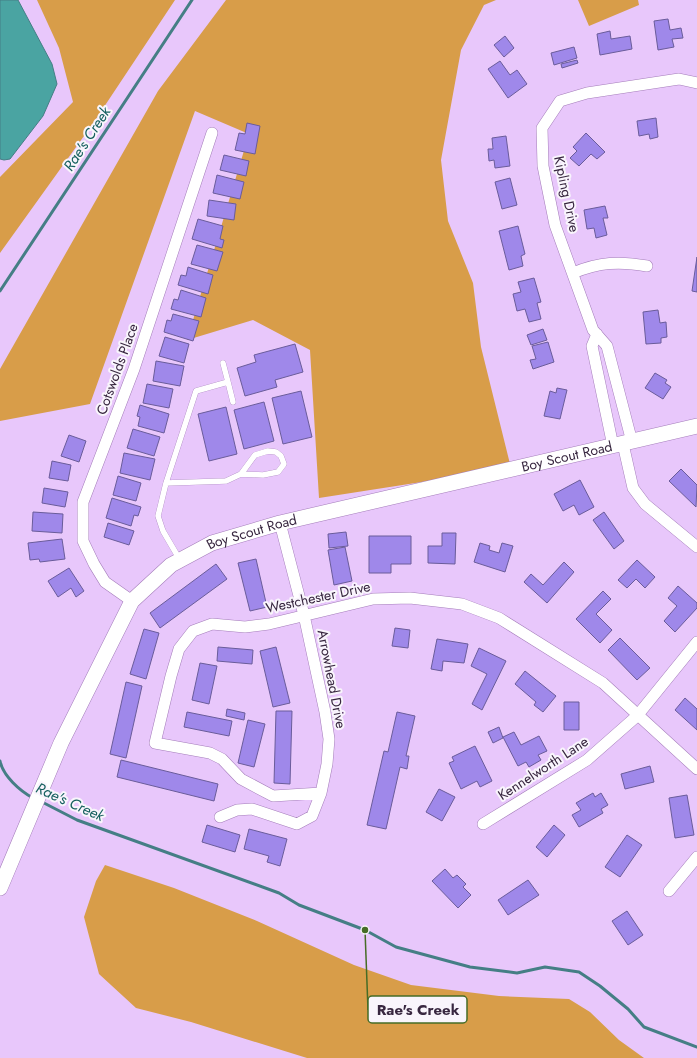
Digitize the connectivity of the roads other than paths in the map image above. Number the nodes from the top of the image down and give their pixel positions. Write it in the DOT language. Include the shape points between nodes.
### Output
graph roads {
  1 [pos="697,82"];
  2 [pos="212,134"];
  3 [pos="647,266"];
  4 [pos="573,273"];
  5 [pos="597,334"];
  6 [pos="223,364"];
  7 [pos="228,382"];
  8 [pos="233,402"];
  9 [pos="697,426"];
  10 [pos="622,444"];
  11 [pos="242,474"];
  12 [pos="166,483"];
  13 [pos="280,523"];
  14 [pos="697,547"];
  15 [pos="181,560"];
  16 [pos="132,601"];
  17 [pos="304,615"];
  18 [pos="697,642"];
  19 [pos="637,716"];
  20 [pos="697,769"];
  21 [pos="321,793"];
  22 [pos="220,817"];
  23 [pos="483,824"];
  24 [pos="697,857"];
  25 [pos="0,888"];
  26 [pos="669,891"];
  1 -- 4 [label="street, Kipling Drive" via="679,80 587,93 560,101 542,128 543,166 555,224"];
  2 -- 16 [label="street, Cotswolds Place" via="134,369 83,502 83,541 91,558 105,582"];
  3 -- 4 [label="street" via="624,262 588,267"];
  4 -- 5 [label="street, Kipling Drive" via="593,330"];
  5 -- 10 [label="street, Kipling Drive" via="607,346"];
  5 -- 10 [label="street, Kipling Drive" via="592,346"];
  6 -- 7 [label="lane"];
  7 -- 8 [label="lane"];
  7 -- 12 [label="lane" via="196,392"];
  9 -- 10 [label="street, Boy Scout Road"];
  10 -- 13 [label="street, Boy Scout Road"];
  10 -- 14 [label="street, Kipling Drive" via="633,488 645,504"];
  11 -- 11 [label="lane" via="255,455 276,452 284,464 278,472 263,475"];
  11 -- 12 [label="lane" via="226,480"];
  12 -- 15 [label="lane" via="158,516 163,531"];
  13 -- 15 [label="street, Boy Scout Road" via="212,543"];
  13 -- 17 [label="street, Arrowhead Drive"];
  15 -- 16 [label="street, Boy Scout Road" via="171,565"];
  16 -- 25 [label="street, Boy Scout Road" via="42,786"];
  17 -- 19 [label="street, Westchester Drive" via="373,599 410,598 462,604 499,618 603,684"];
  17 -- 21 [label="street, Arrowhead Drive" via="329,739"];
  17 -- 21 [label="street, Westchester Drive" via="245,627 212,624 193,631 179,649 155,743 210,753 222,759 241,779 272,796"];
  18 -- 19 [label="street, Kennelworth Lane"];
  19 -- 20 [label="street, Westchester Drive"];
  19 -- 23 [label="street, Kennelworth Lane" via="587,760"];
  21 -- 22 [label="street, Arrowhead Drive" via="312,816 297,824 252,809 238,810"];
  24 -- 26 [label="street"];
}
